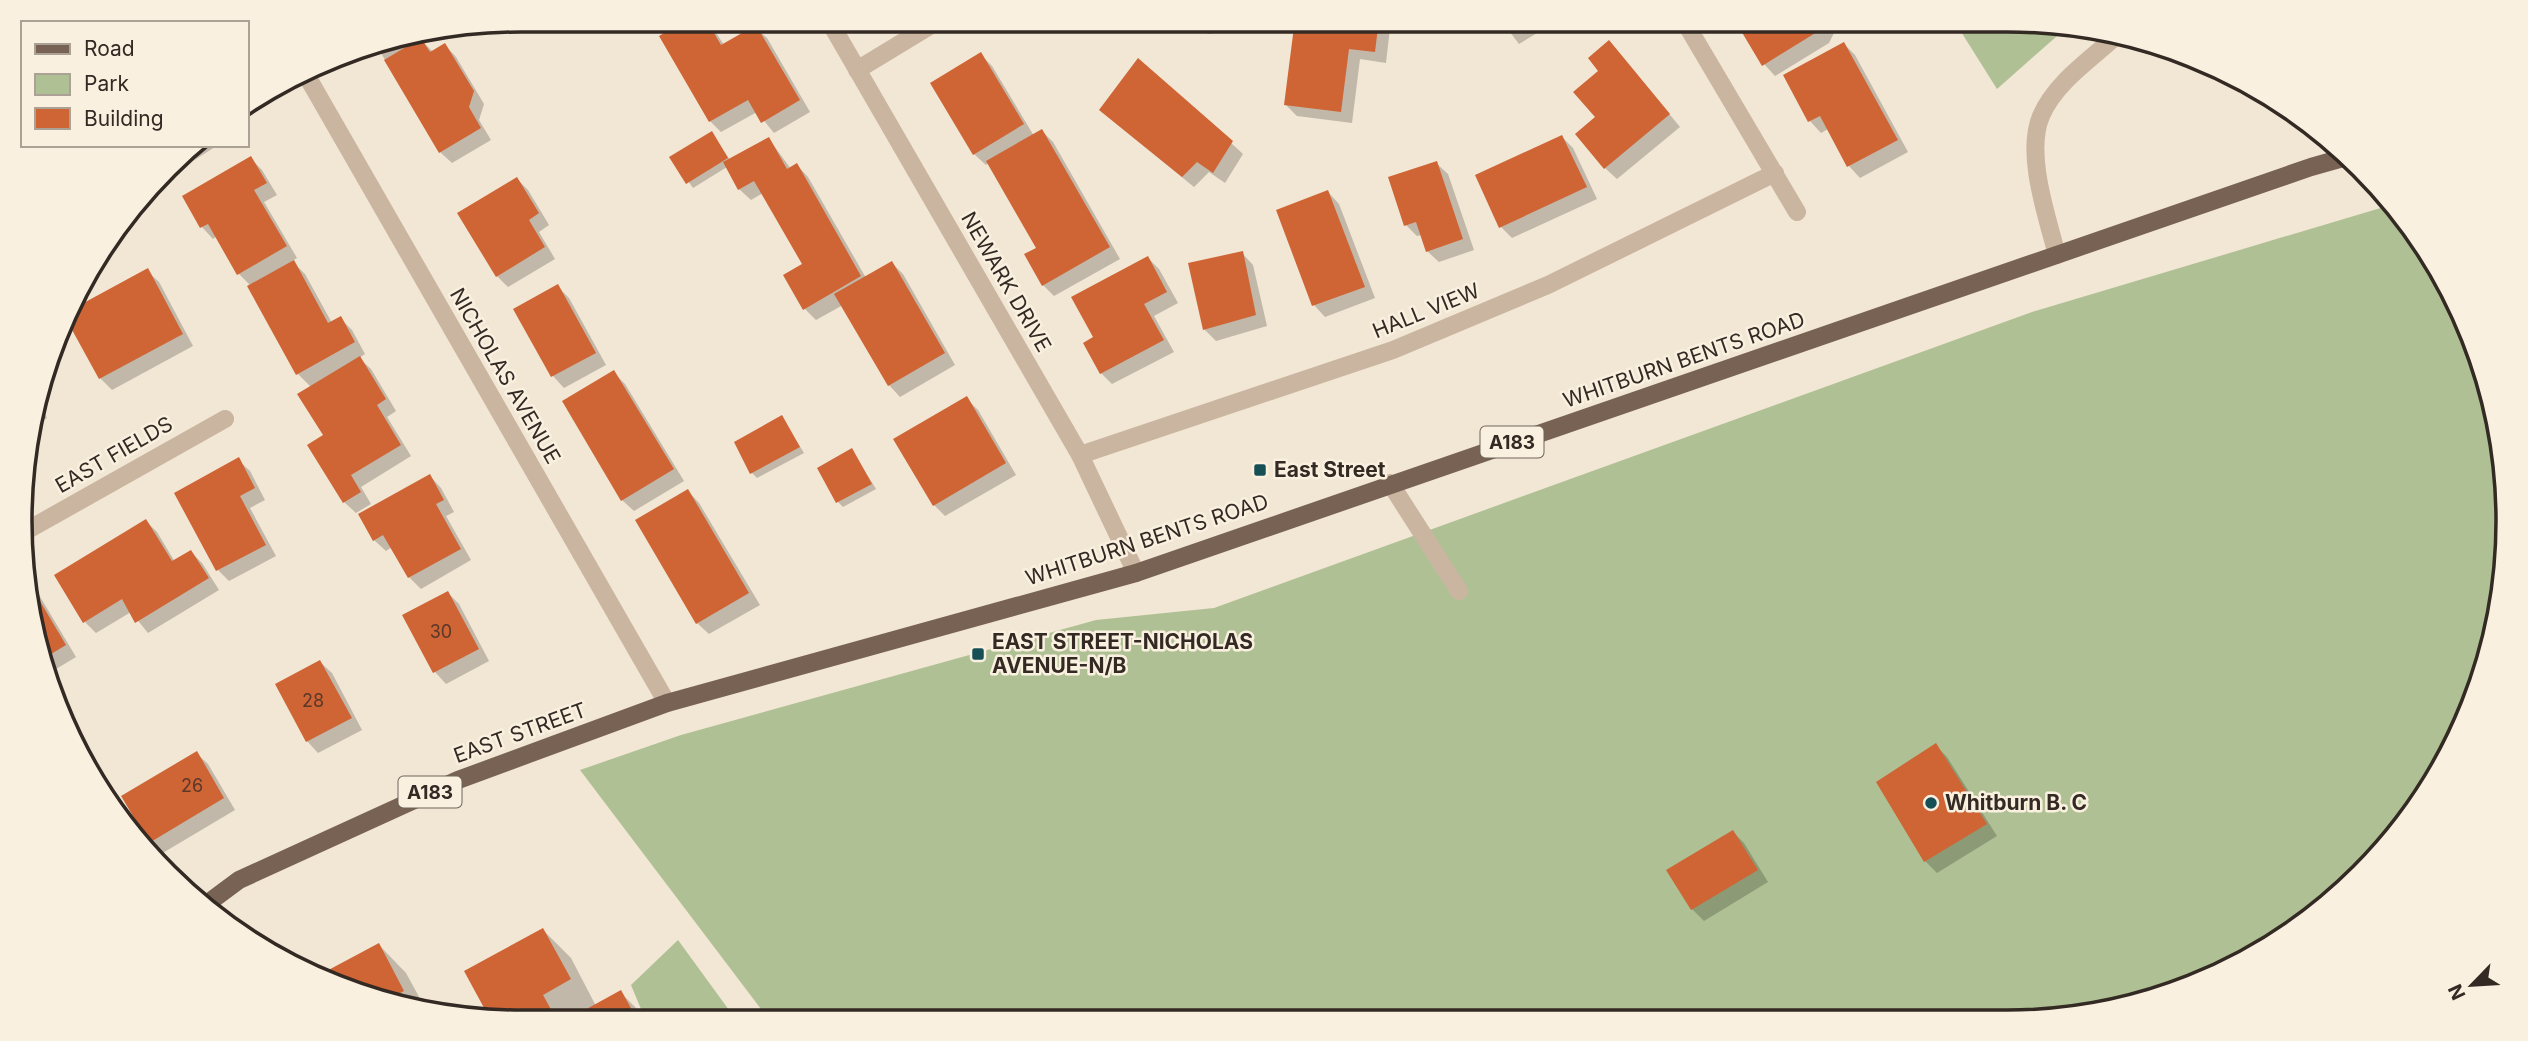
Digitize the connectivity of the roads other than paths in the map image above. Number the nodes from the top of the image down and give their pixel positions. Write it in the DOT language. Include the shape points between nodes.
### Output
graph roads {
  1 [pos="835,32"];
  2 [pos="920,32"];
  3 [pos="1692,32"];
  4 [pos="2109,42"];
  5 [pos="857,70"];
  6 [pos="309,80"];
  7 [pos="2337,160"];
  8 [pos="1774,173"];
  9 [pos="1797,212"];
  10 [pos="2057,255"];
  11 [pos="225,419"];
  12 [pos="1080,456"];
  13 [pos="1390,483"];
  14 [pos="32,527"];
  15 [pos="1136,573"];
  16 [pos="1459,591"];
  17 [pos="667,703"];
  18 [pos="213,900"];
  1 -- 5 [label="street, NEWARK DRIVE"];
  2 -- 5 [label="street"];
  3 -- 8 [label="street"];
  4 -- 10 [label="street" via="2065,81 2041,116 2035,148"];
  5 -- 12 [label="street, NEWARK DRIVE"];
  6 -- 17 [label="street, NICHOLAS AVENUE"];
  7 -- 10 [label="main road, WHITBURN BENTS ROAD / A183"];
  8 -- 9 [label="street"];
  8 -- 12 [label="street, HALL VIEW" via="1548,285 1393,350"];
  10 -- 13 [label="main road, WHITBURN BENTS ROAD / A183"];
  11 -- 14 [label="street, EAST FIELDS"];
  12 -- 15 [label="street, NEWARK DRIVE"];
  13 -- 15 [label="main road, WHITBURN BENTS ROAD / A183"];
  13 -- 16 [label="street"];
  15 -- 17 [label="main road, WHITBURN BENTS ROAD / A183"];
  17 -- 18 [label="main road, EAST STREET / A183" via="457,780 239,880"];
}
